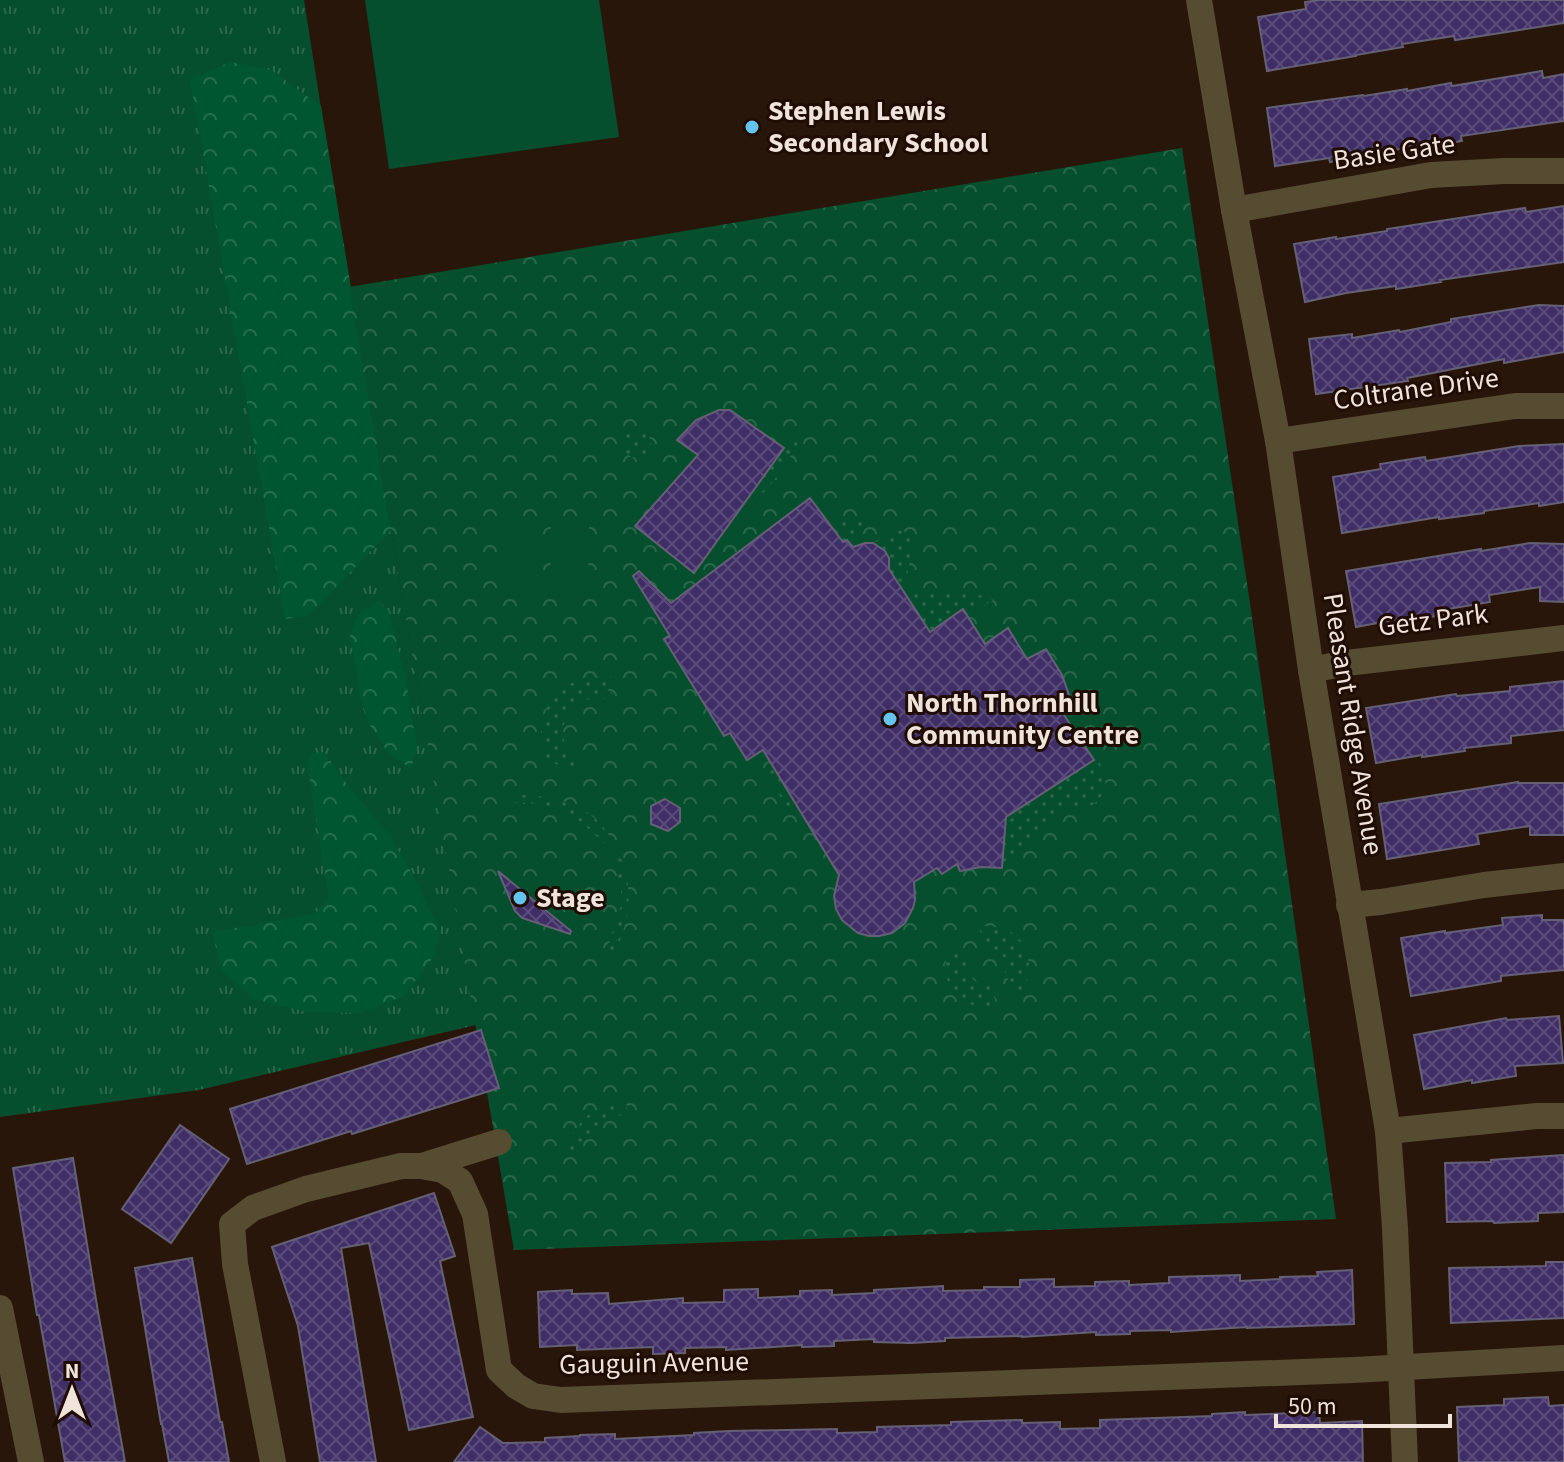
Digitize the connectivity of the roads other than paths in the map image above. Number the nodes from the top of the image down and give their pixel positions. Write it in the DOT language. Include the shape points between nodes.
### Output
graph roads {
  1 [pos="1199,0"];
  2 [pos="1564,171"];
  3 [pos="1234,210"];
  4 [pos="1564,406"];
  5 [pos="1278,441"];
  6 [pos="1564,638"];
  7 [pos="1311,670"];
  8 [pos="1564,876"];
  9 [pos="1349,905"];
  10 [pos="1564,1116"];
  11 [pos="1388,1131"];
  12 [pos="499,1142"];
  13 [pos="421,1166"];
  14 [pos="0,1308"];
  15 [pos="1564,1358"];
  16 [pos="1402,1367"];
  17 [pos="31,1462"];
  18 [pos="273,1462"];
  19 [pos="1405,1462"];
  1 -- 3 [label="street, Pleasant Ridge Avenue"];
  2 -- 3 [label="street, Basie Gate" via="1431,175"];
  3 -- 5 [label="street, Pleasant Ridge Avenue"];
  4 -- 5 [label="street, Coltrane Drive" via="1515,406"];
  5 -- 7 [label="street, Pleasant Ridge Avenue"];
  6 -- 7 [label="street, Getz Park"];
  7 -- 9 [label="street, Pleasant Ridge Avenue"];
  8 -- 9 [label="street"];
  9 -- 11 [label="street, Pleasant Ridge Avenue"];
  10 -- 11 [label="street"];
  11 -- 16 [label="street, Pleasant Ridge Avenue"];
  12 -- 13 [label="street"];
  13 -- 16 [label="street, Gauguin Avenue" via="443,1170 460,1181 475,1214 499,1370 533,1396 561,1400"];
  13 -- 18 [label="street, Gauguin Avenue" via="306,1189 253,1208 232,1224"];
  14 -- 17 [label="street"];
  15 -- 16 [label="street, Gauguin Avenue"];
  16 -- 19 [label="street, Pleasant Ridge Avenue"];
}
